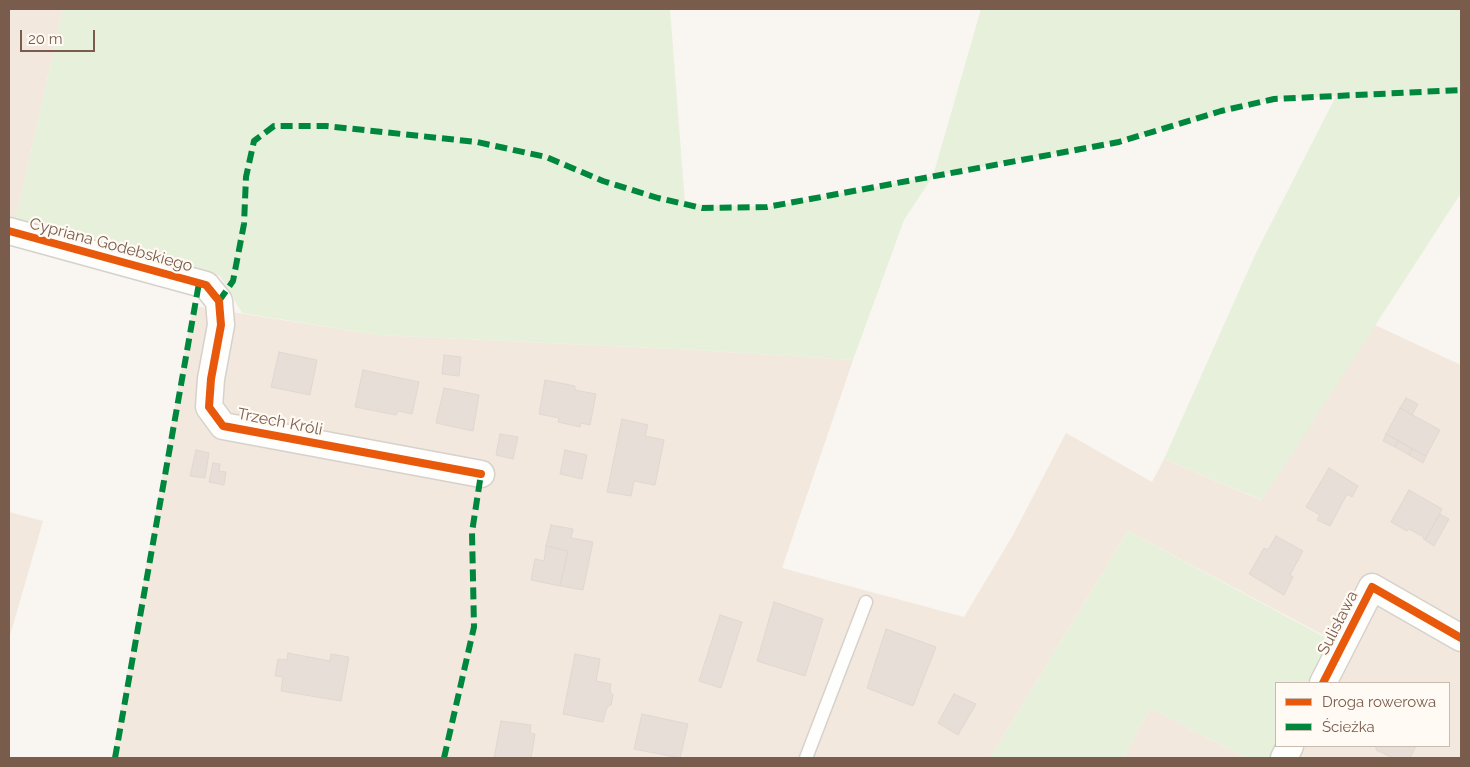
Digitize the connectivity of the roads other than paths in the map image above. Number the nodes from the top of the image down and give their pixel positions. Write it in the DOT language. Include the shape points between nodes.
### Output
graph roads {
  1 [pos="9,232"];
  2 [pos="206,285"];
  3 [pos="481,474"];
  4 [pos="866,602"];
  5 [pos="1461,638"];
  6 [pos="1324,682"];
  7 [pos="806,758"];
  1 -- 2 [label="street, Cypriana Godebskiego"];
  2 -- 3 [label="street, Trzech Króli" via="219,301 221,325 209,408 223,426"];
  4 -- 7 [label="lane"];
  5 -- 6 [label="street, Sulisława" via="1372,587"];
}
